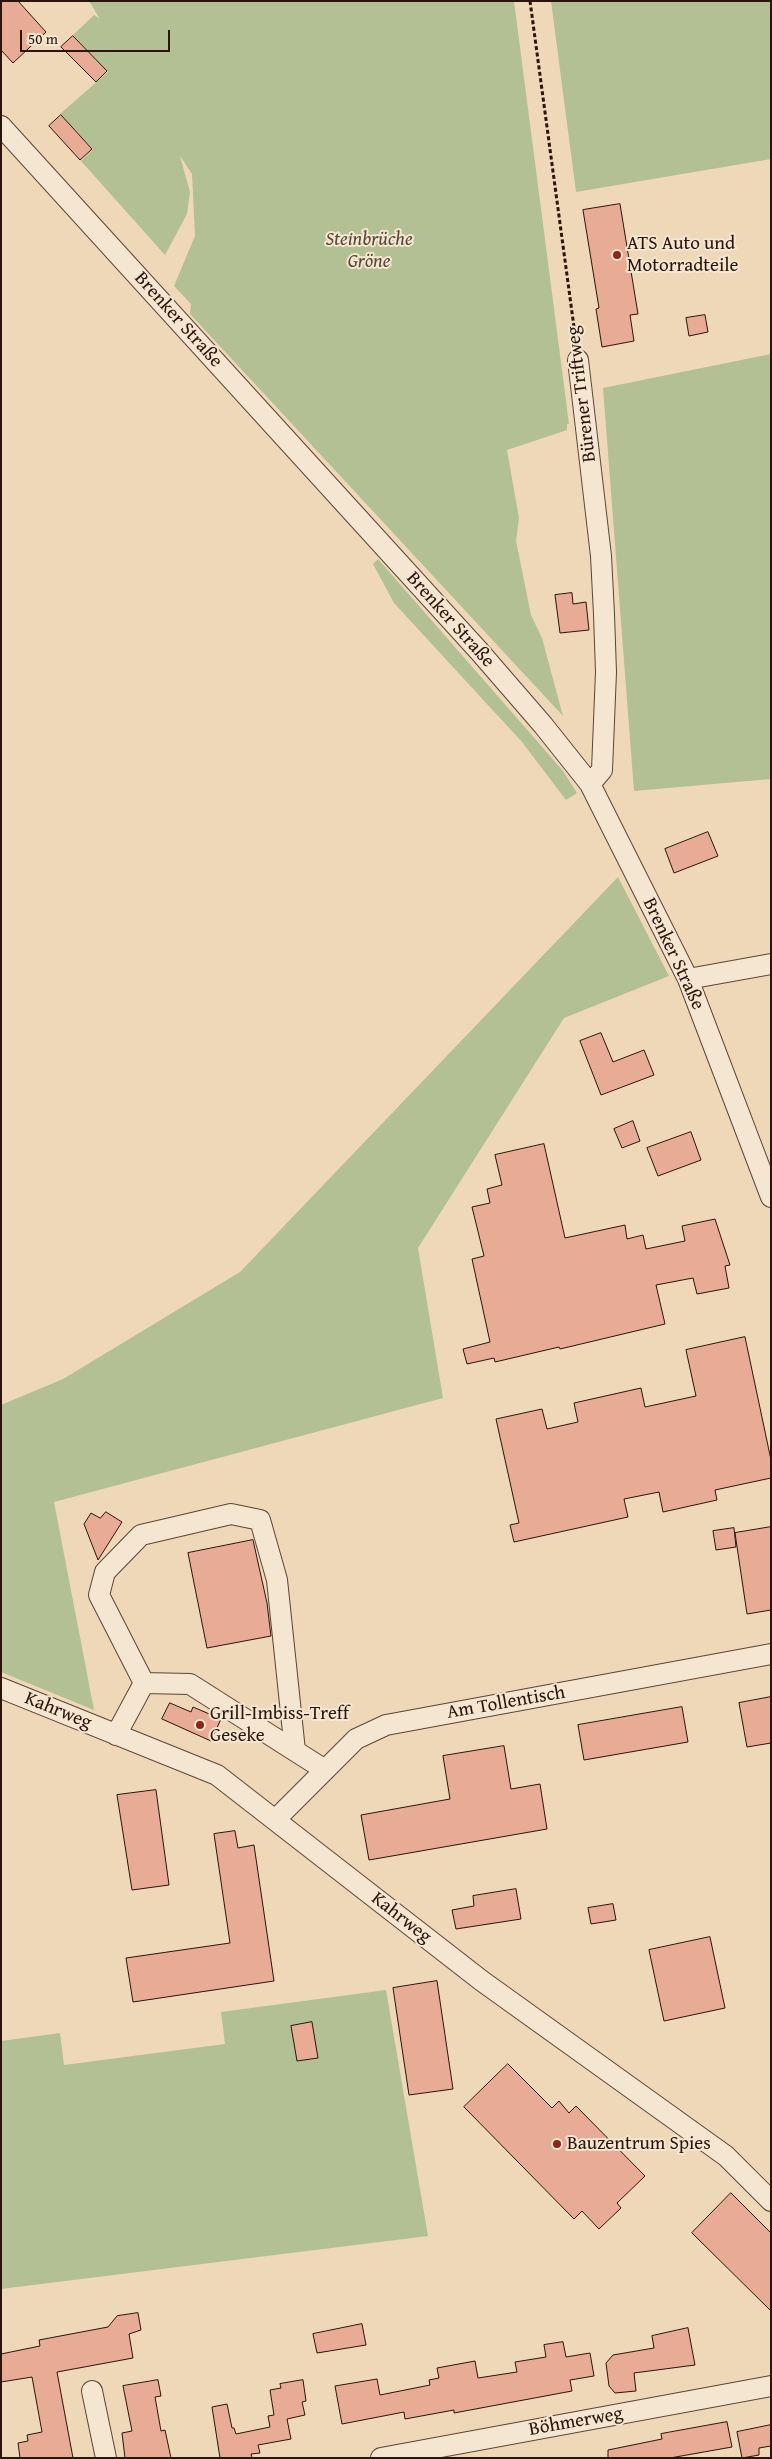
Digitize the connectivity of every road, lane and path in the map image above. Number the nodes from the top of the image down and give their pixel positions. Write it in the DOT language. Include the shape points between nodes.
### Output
graph roads {
  1 [pos="530,1"];
  2 [pos="1,126"];
  3 [pos="578,360"];
  4 [pos="590,784"];
  5 [pos="771,964"];
  6 [pos="688,979"];
  7 [pos="771,1197"];
  8 [pos="771,1654"];
  9 [pos="144,1683"];
  10 [pos="1,1688"];
  11 [pos="116,1735"];
  12 [pos="295,1751"];
  13 [pos="325,1770"];
  14 [pos="275,1820"];
  15 [pos="771,2201"];
  16 [pos="771,2386"];
  17 [pos="92,2391"];
  18 [pos="106,2458"];
  19 [pos="381,2458"];
  1 -- 3 [label="path, Bürener Triftweg"];
  2 -- 4 [label="street, Brenker Straße" via="472,644"];
  3 -- 4 [label="street, Bürener Triftweg" via="601,556 606,672 602,770"];
  4 -- 6 [label="street, Brenker Straße"];
  5 -- 6 [label="street"];
  6 -- 7 [label="street, Brenker Straße"];
  8 -- 13 [label="street, Am Tollentisch" via="386,1725 356,1740"];
  9 -- 11 [label="street"];
  9 -- 12 [label="street" via="190,1684"];
  9 -- 12 [label="street" via="99,1595 105,1572 141,1535 231,1514 260,1520 277,1580"];
  10 -- 11 [label="street, Kahrweg"];
  11 -- 14 [label="street, Kahrweg" via="217,1775"];
  12 -- 13 [label="street"];
  13 -- 14 [label="street, Am Tollentisch"];
  14 -- 15 [label="street, Kahrweg" via="482,1981 726,2156"];
  16 -- 19 [label="street, Böhmerweg"];
  17 -- 18 [label="street"];
}
